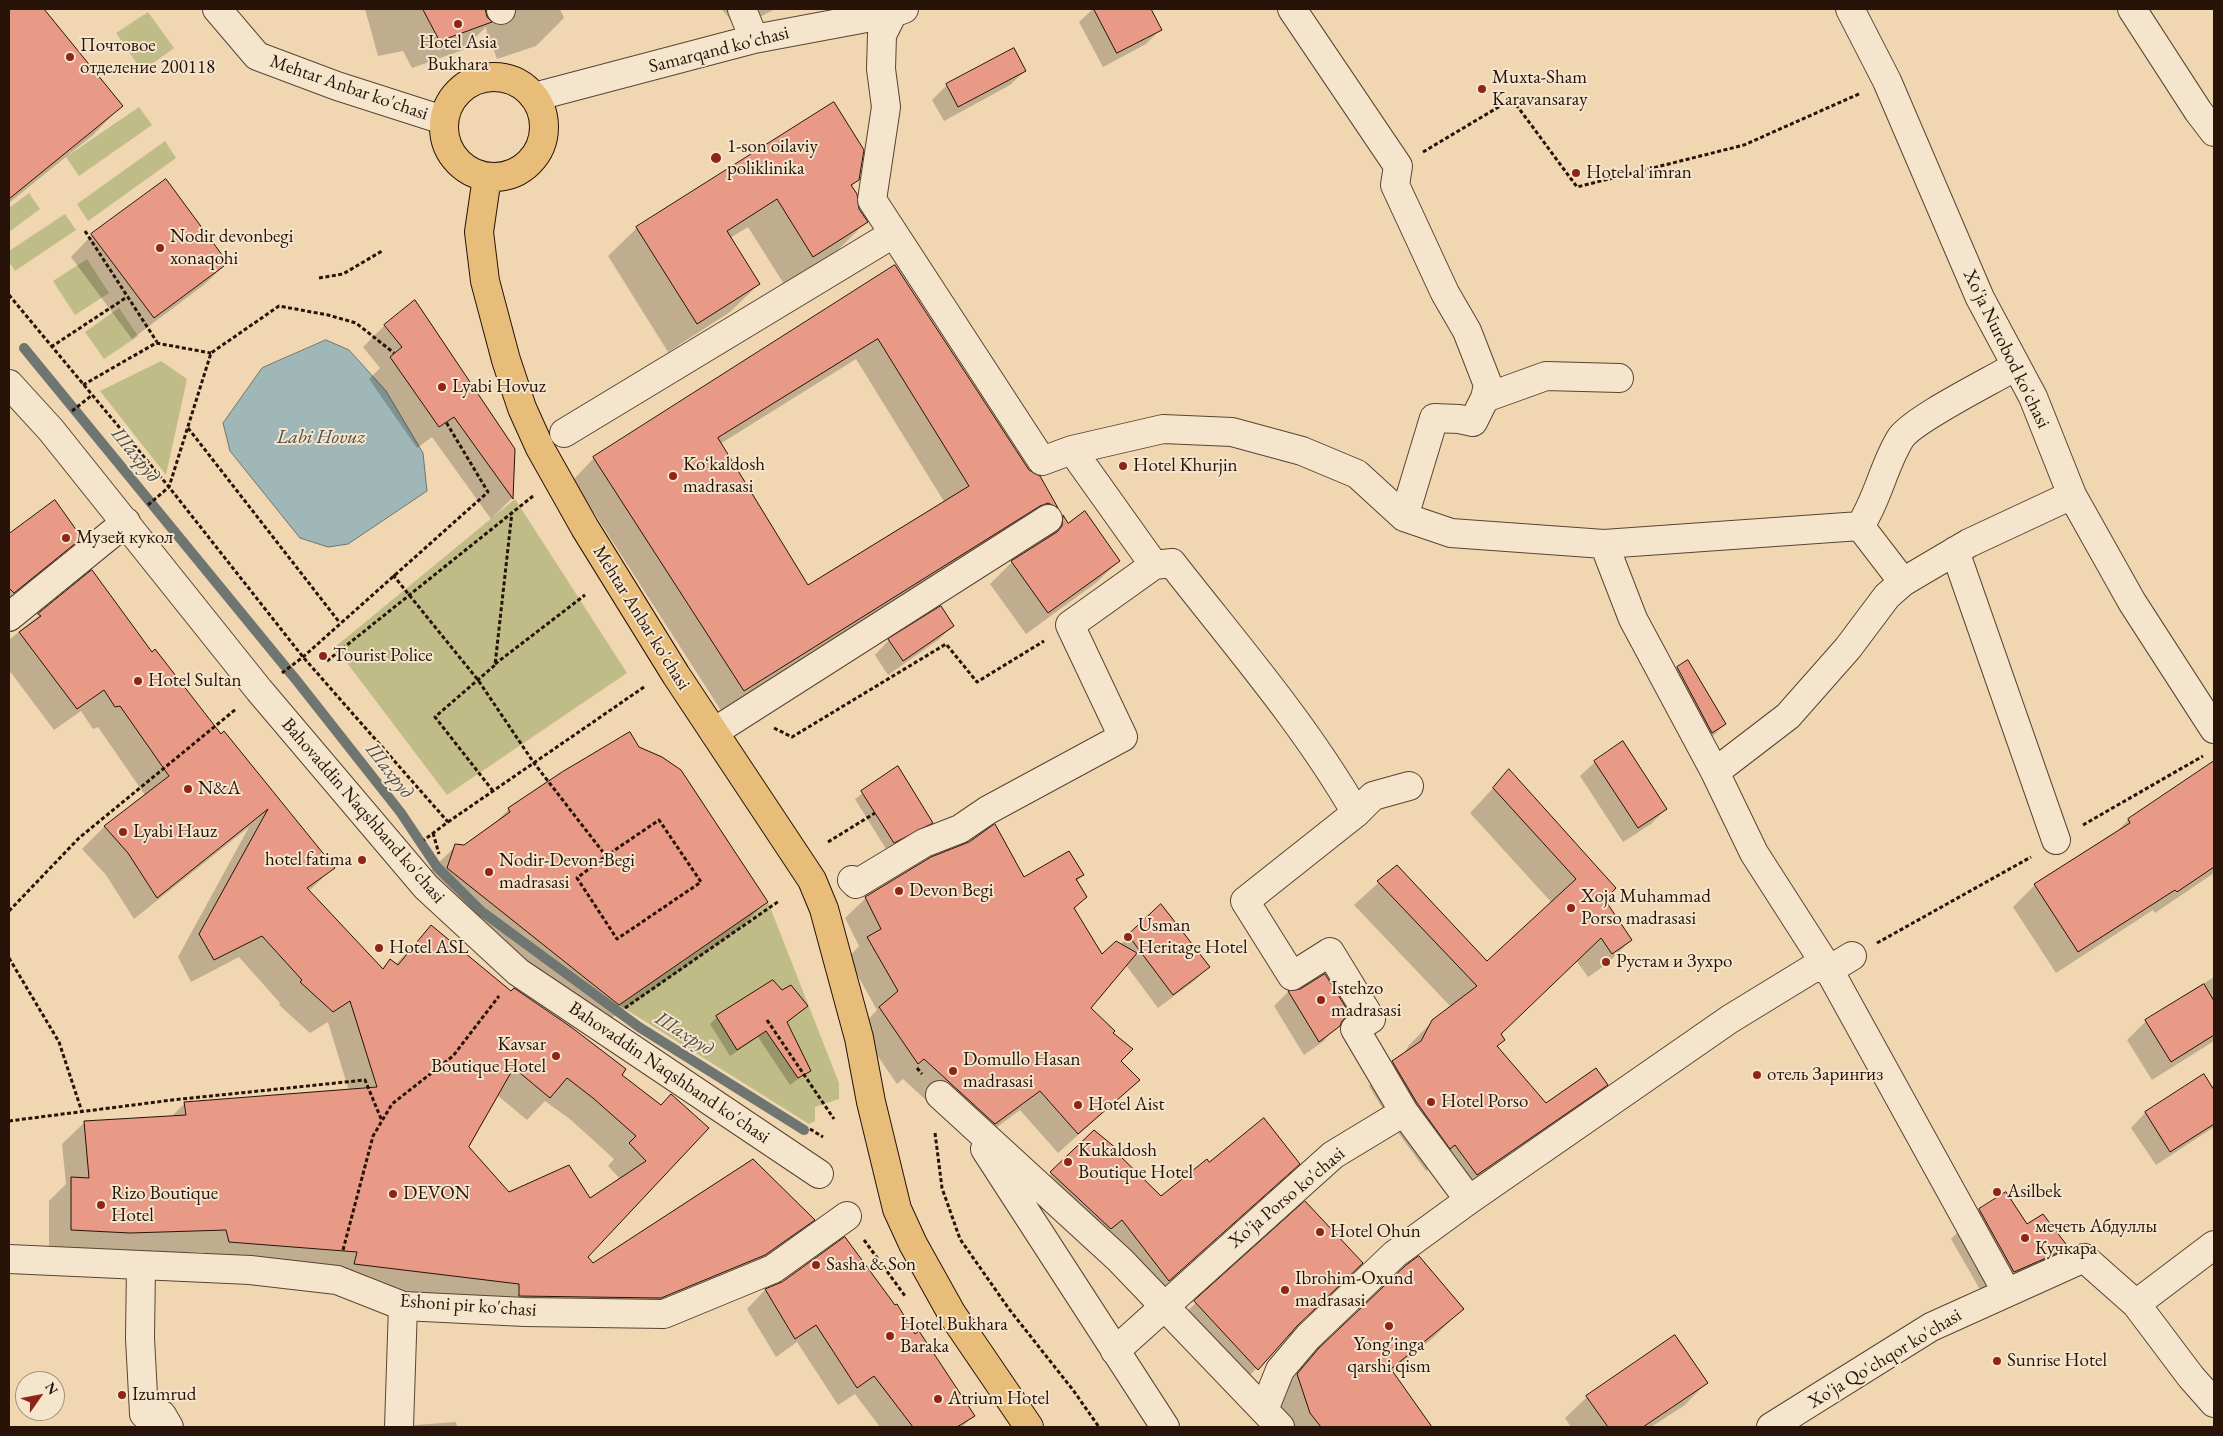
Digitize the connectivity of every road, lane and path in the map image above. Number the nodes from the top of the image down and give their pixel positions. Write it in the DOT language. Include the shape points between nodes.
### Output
graph roads {
  1 [pos="217,9"];
  2 [pos="742,9"];
  3 [pos="1292,9"];
  4 [pos="2132,9"];
  5 [pos="897,10"];
  6 [pos="1855,11"];
  7 [pos="754,39"];
  8 [pos="1887,81"];
  9 [pos="534,97"];
  10 [pos="444,120"];
  11 [pos="2214,132"];
  12 [pos="1398,166"];
  13 [pos="487,178"];
  14 [pos="85,231"];
  15 [pos="893,234"];
  16 [pos="382,251"];
  17 [pos="319,278"];
  18 [pos="9,295"];
  19 [pos="127,297"];
  20 [pos="157,343"];
  21 [pos="51,347"];
  22 [pos="210,353"];
  23 [pos="394,353"];
  24 [pos="2016,366"];
  25 [pos="1619,378"];
  26 [pos="9,384"];
  27 [pos="83,386"];
  28 [pos="91,396"];
  29 [pos="1485,398"];
  30 [pos="82,404"];
  31 [pos="446,422"];
  32 [pos="188,427"];
  33 [pos="564,433"];
  34 [pos="1072,450"];
  35 [pos="169,487"];
  36 [pos="2072,495"];
  37 [pos="529,498"];
  38 [pos="512,512"];
  39 [pos="135,515"];
  40 [pos="1404,518"];
  41 [pos="1048,519"];
  42 [pos="1860,526"];
  43 [pos="1604,544"];
  44 [pos="1955,551"];
  45 [pos="1154,565"];
  46 [pos="393,575"];
  47 [pos="1903,582"];
  48 [pos="410,595"];
  49 [pos="585,595"];
  50 [pos="9,617"];
  51 [pos="340,623"];
  52 [pos="1070,625"];
  53 [pos="303,657"];
  54 [pos="328,661"];
  55 [pos="294,662"];
  56 [pos="495,665"];
  57 [pos="478,680"];
  58 [pos="644,687"];
  59 [pos="259,690"];
  60 [pos="744,714"];
  61 [pos="2214,729"];
  62 [pos="714,732"];
  63 [pos="534,763"];
  64 [pos="1715,772"];
  65 [pos="1409,786"];
  66 [pos="493,791"];
  67 [pos="875,813"];
  68 [pos="1356,813"];
  69 [pos="448,822"];
  70 [pos="2056,840"];
  71 [pos="828,842"];
  72 [pos="606,856"];
  73 [pos="440,859"];
  74 [pos="852,880"];
  75 [pos="780,901"];
  76 [pos="9,911"];
  77 [pos="1852,956"];
  78 [pos="9,958"];
  79 [pos="1829,970"];
  80 [pos="518,972"];
  81 [pos="630,1015"];
  82 [pos="767,1020"];
  83 [pos="940,1095"];
  84 [pos="82,1112"];
  85 [pos="1404,1112"];
  86 [pos="965,1118"];
  87 [pos="834,1119"];
  88 [pos="9,1121"];
  89 [pos="382,1121"];
  90 [pos="807,1127"];
  91 [pos="935,1130"];
  92 [pos="823,1137"];
  93 [pos="819,1174"];
  94 [pos="1469,1200"];
  95 [pos="847,1216"];
  96 [pos="2214,1245"];
  97 [pos="9,1259"];
  98 [pos="141,1267"];
  99 [pos="337,1280"];
  100 [pos="2006,1291"];
  101 [pos="2136,1304"];
  102 [pos="1164,1305"];
  103 [pos="403,1306"];
  104 [pos="1115,1351"];
  105 [pos="2214,1403"];
  106 [pos="1272,1418"];
  107 [pos="169,1427"];
  108 [pos="398,1427"];
  109 [pos="1028,1427"];
  110 [pos="1098,1427"];
  111 [pos="1165,1427"];
  112 [pos="1772,1427"];
  1 -- 10 [label="street, Mehtar Anbar ko'chasi" via="257,56"];
  2 -- 7 [label="street"];
  3 -- 12 [label="street"];
  4 -- 11 [label="street"];
  5 -- 7 [label="street, Samarqand ko'chasi"];
  5 -- 15 [label="street" via="882,36 881,69 886,107 872,200"];
  6 -- 8 [label="street, Xo'ja Nurobod ko'chasi"];
  7 -- 9 [label="street, Samarqand ko'chasi"];
  8 -- 12 [label="path" via="1744,145 1577,187 1512,99"];
  8 -- 24 [label="street, Xo'ja Nurobod ko'chasi" via="1980,298"];
  9 -- 10 [label="main road" via="520,83 501,77 481,78 464,86 450,101"];
  9 -- 13 [label="main road" via="543,115 544,134 538,153 524,168 507,176"];
  10 -- 13 [label="main road" via="445,140 453,157 468,171"];
  12 -- 29 [label="street" via="1395,186 1467,331 1488,385"];
  13 -- 62 [label="main road, Mehtar Anbar ko'chasi" via="479,232 485,281 522,408 540,448 585,528"];
  14 -- 19 [label="path"];
  15 -- 33 [label="street"];
  15 -- 34 [label="street" via="1042,461"];
  16 -- 17 [label="path" via="343,274"];
  18 -- 21 [label="path"];
  19 -- 20 [label="path"];
  19 -- 21 [label="path"];
  20 -- 22 [label="path"];
  20 -- 27 [label="path"];
  21 -- 27 [label="path"];
  22 -- 23 [label="path" via="279,306 356,323"];
  22 -- 32 [label="path"];
  24 -- 36 [label="street, Xo'ja Nurobod ko'chasi" via="2033,397"];
  24 -- 42 [label="street" via="1919,422 1901,437 1871,509"];
  25 -- 29 [label="street" via="1546,376"];
  26 -- 39 [label="street, Bahovaddin Naqshband ko'chasi"];
  27 -- 28 [label="path"];
  28 -- 30 [label="path"];
  28 -- 35 [label="path"];
  29 -- 40 [label="street" via="1474,422 1434,418"];
  31 -- 46 [label="path" via="488,492"];
  32 -- 35 [label="path"];
  32 -- 51 [label="path"];
  34 -- 40 [label="street" via="1163,429 1232,432 1302,450 1357,474"];
  34 -- 45 [label="street"];
  35 -- 39 [label="path"];
  35 -- 53 [label="path"];
  36 -- 44 [label="street"];
  36 -- 61 [label="street, Xo'ja Nurobod ko'chasi" via="2132,602"];
  37 -- 38 [label="path"];
  38 -- 48 [label="path"];
  38 -- 56 [label="path"];
  39 -- 50 [label="street"];
  39 -- 59 [label="street, Bahovaddin Naqshband ko'chasi"];
  40 -- 43 [label="street" via="1451,533"];
  41 -- 60 [label="street"];
  42 -- 43 [label="street"];
  42 -- 47 [label="street"];
  43 -- 64 [label="street" via="1633,619"];
  44 -- 47 [label="street"];
  44 -- 70 [label="street"];
  45 -- 52 [label="street"];
  45 -- 68 [label="street" via="1172,563 1247,655 1330,768"];
  46 -- 48 [label="path"];
  46 -- 51 [label="path"];
  47 -- 64 [label="street" via="1887,596 1848,648 1788,716"];
  48 -- 54 [label="path"];
  48 -- 57 [label="path"];
  49 -- 56 [label="path"];
  51 -- 53 [label="path"];
  52 -- 60 [label="path" via="977,682 946,644 792,737"];
  52 -- 74 [label="street" via="1123,737 988,810 960,829 924,842 856,884"];
  53 -- 55 [label="path"];
  53 -- 69 [label="path"];
  56 -- 57 [label="path"];
  57 -- 63 [label="path"];
  57 -- 66 [label="path" via="435,717"];
  58 -- 63 [label="path"];
  59 -- 76 [label="path" via="79,838"];
  59 -- 80 [label="street, Bahovaddin Naqshband ko'chasi" via="426,887"];
  60 -- 62 [label="street"];
  62 -- 109 [label="main road, Mehtar Anbar ko'chasi" via="812,880 824,909 859,1038 870,1102 897,1209 912,1244 952,1314"];
  63 -- 66 [label="path"];
  63 -- 72 [label="path"];
  64 -- 79 [label="street" via="1754,853"];
  65 -- 68 [label="street" via="1373,796"];
  66 -- 69 [label="path"];
  67 -- 71 [label="path"];
  68 -- 85 [label="street" via="1245,901 1292,976 1330,952 1371,1019 1355,1029"];
  69 -- 73 [label="path" via="433,833"];
  72 -- 72 [label="path" via="659,820 701,882 617,938 577,878"];
  75 -- 81 [label="path" via="622,1010"];
  77 -- 79 [label="street"];
  78 -- 84 [label="path" via="59,1042"];
  79 -- 94 [label="street" via="1814,968 1730,1019"];
  79 -- 100 [label="street"];
  80 -- 89 [label="path" via="453,1056 392,1104"];
  80 -- 93 [label="street, Bahovaddin Naqshband ko'chasi"];
  82 -- 87 [label="path"];
  83 -- 86 [label="street"];
  84 -- 88 [label="path"];
  84 -- 89 [label="path" via="365,1080"];
  85 -- 94 [label="street"];
  85 -- 102 [label="street, Xo'ja Porso ko'chasi" via="1333,1155"];
  86 -- 102 [label="street" via="1120,1260"];
  86 -- 104 [label="street"];
  89 -- 99 [label="path" via="373,1136"];
  90 -- 92 [label="path"];
  91 -- 110 [label="path" via="942,1188 960,1240"];
  94 -- 106 [label="street" via="1395,1254 1308,1337 1280,1370"];
  95 -- 103 [label="street, Eshoni pir ko'chasi" via="774,1269 664,1314"];
  96 -- 101 [label="street"];
  97 -- 98 [label="street, Eshoni pir ko'chasi"];
  98 -- 99 [label="street, Eshoni pir ko'chasi" via="250,1270"];
  98 -- 107 [label="street" via="144,1414 162,1415"];
  99 -- 103 [label="street, Eshoni pir ko'chasi"];
  100 -- 101 [label="street, Xo'ja Qo'chqor ko'chasi" via="2084,1258"];
  100 -- 112 [label="street, Xo'ja Qo'chqor ko'chasi" via="1931,1327"];
  101 -- 105 [label="street"];
  102 -- 104 [label="street, Xo'ja Porso ko'chasi"];
  102 -- 106 [label="street"];
  103 -- 108 [label="street"];
  104 -- 111 [label="street"];
}
